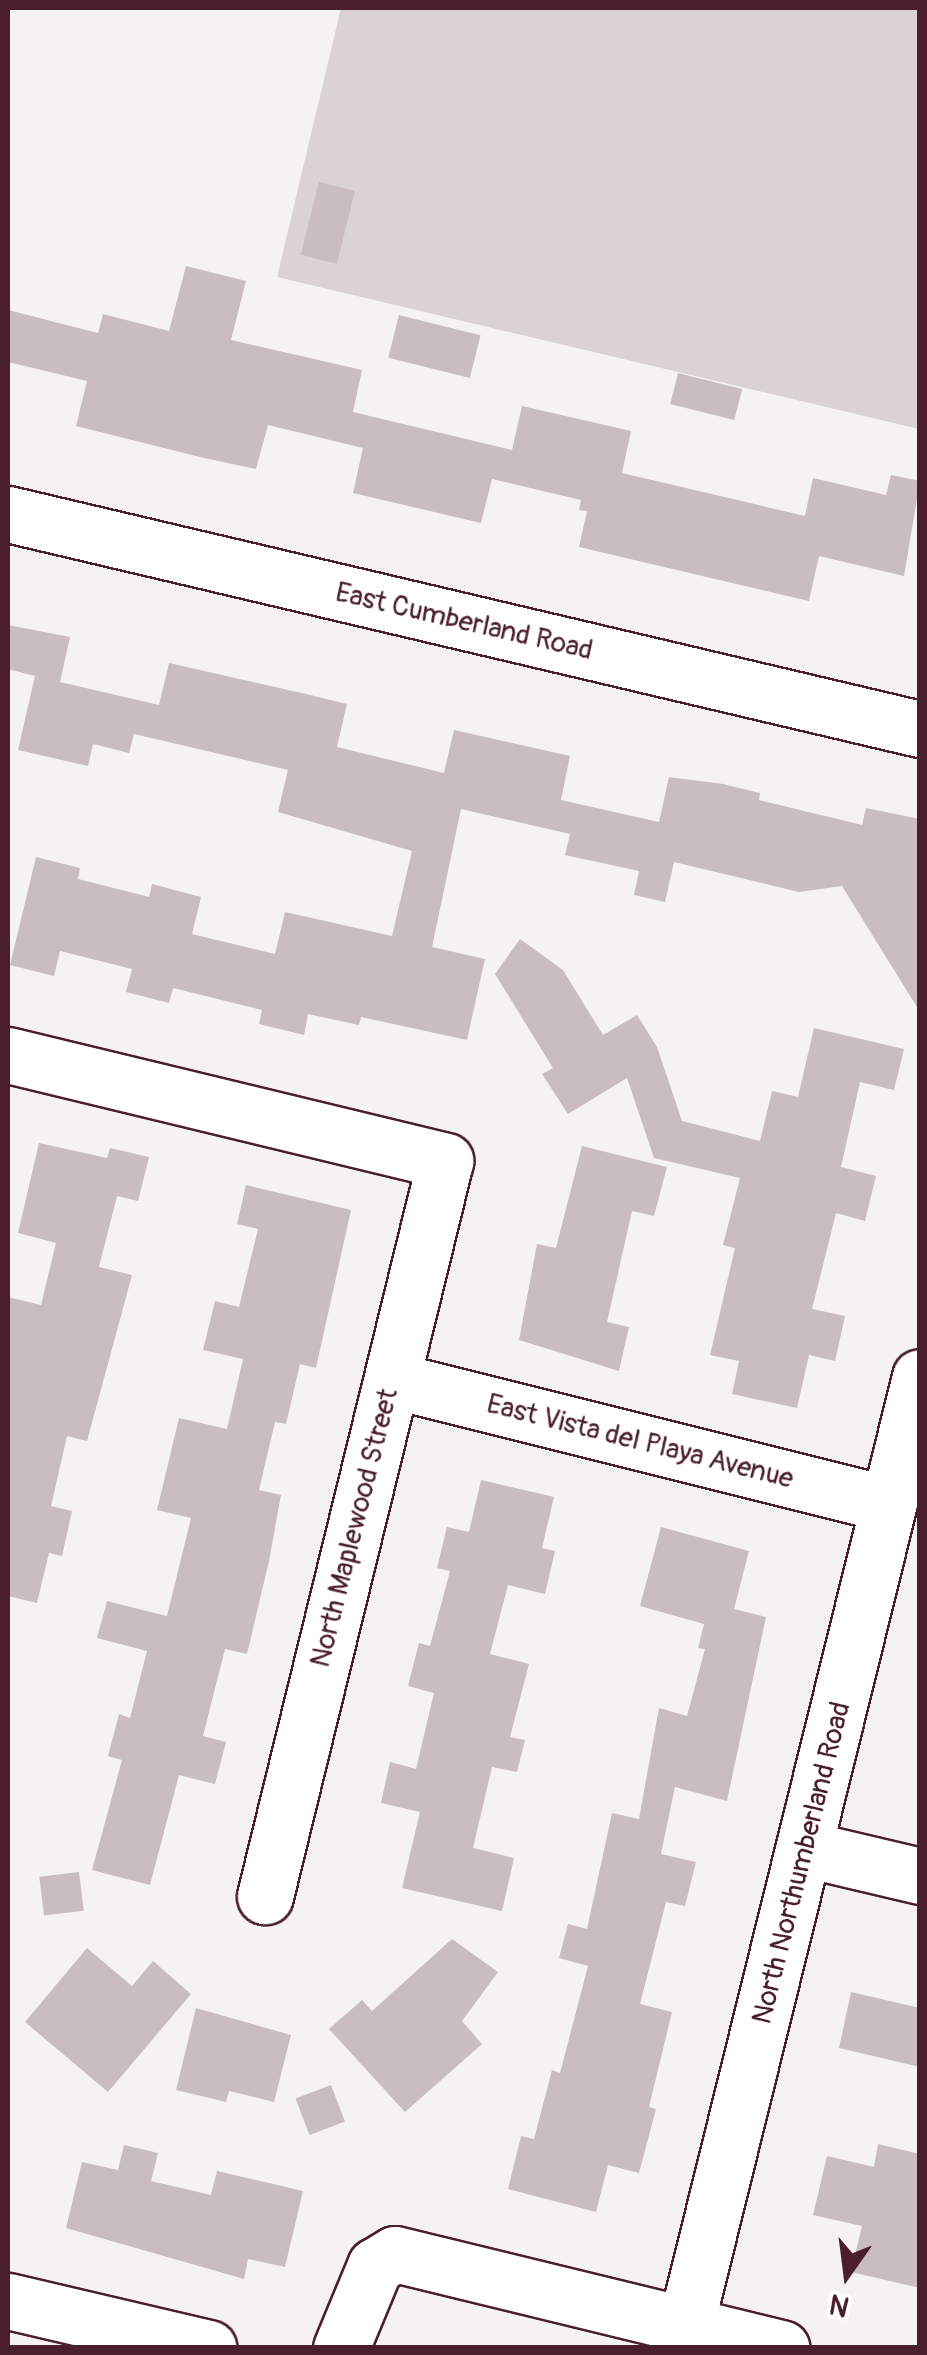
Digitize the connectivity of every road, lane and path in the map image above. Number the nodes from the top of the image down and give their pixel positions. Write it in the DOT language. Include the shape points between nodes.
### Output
graph roads {
  1 [pos="8,514"];
  2 [pos="920,728"];
  3 [pos="8,1055"];
  4 [pos="920,1377"];
  5 [pos="392,1380"];
  6 [pos="888,1504"];
  7 [pos="806,1849"];
  8 [pos="920,1876"];
  9 [pos="265,1896"];
  10 [pos="8,2300"];
  11 [pos="683,2335"];
  12 [pos="209,2348"];
  13 [pos="341,2348"];
  14 [pos="782,2348"];
  1 -- 2 [label="street, East Cumberland Road"];
  3 -- 5 [label="street, North Maplewood Street" via="445,1161"];
  4 -- 6 [label="street, North Northumberland Road"];
  5 -- 6 [label="street, East Vista del Playa Avenue"];
  5 -- 9 [label="street, North Maplewood Street"];
  6 -- 7 [label="street, North Northumberland Road"];
  7 -- 8 [label="street"];
  7 -- 11 [label="street, North Northumberland Road"];
  10 -- 12 [label="street"];
  11 -- 13 [label="street" via="394,2254 376,2266"];
  11 -- 14 [label="street"];
}
